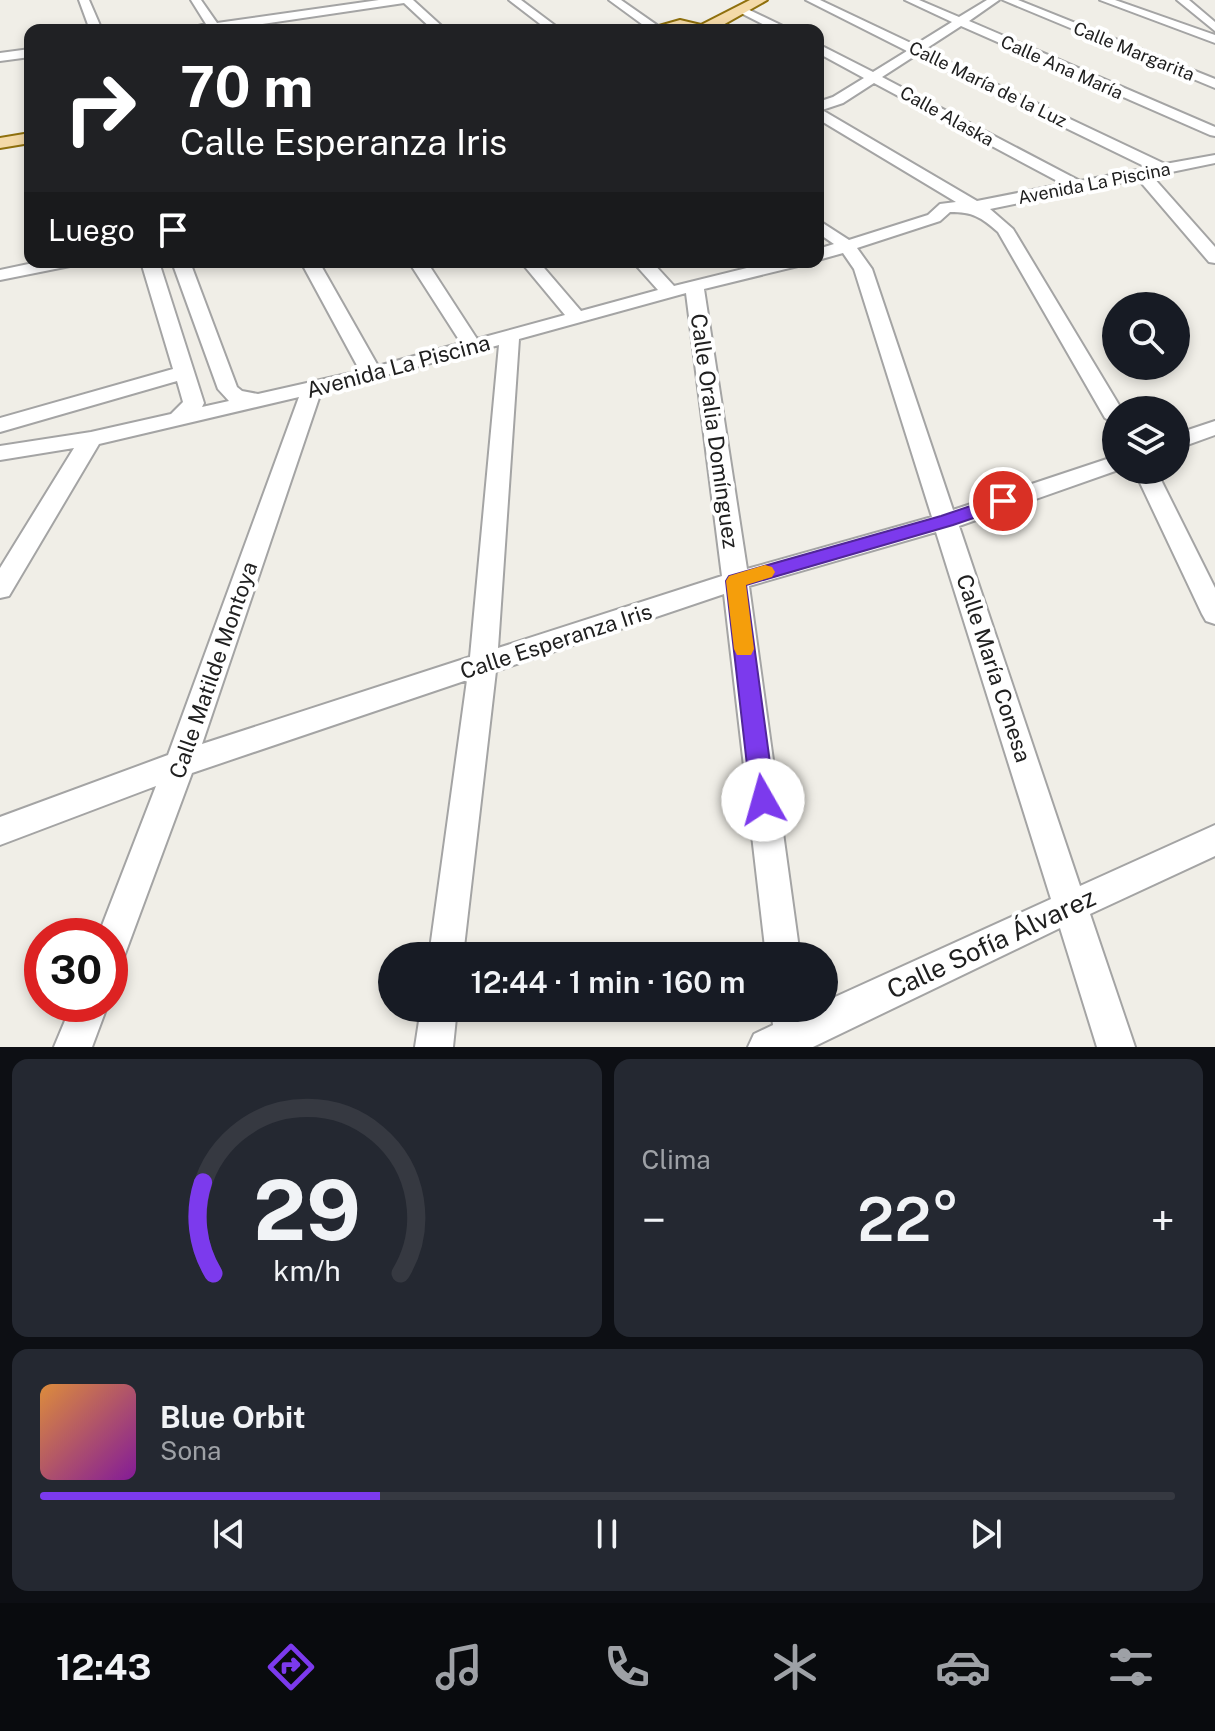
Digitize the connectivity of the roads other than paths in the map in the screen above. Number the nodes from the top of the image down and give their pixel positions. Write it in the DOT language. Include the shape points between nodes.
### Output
graph roads {
  1 [pos="84,0"];
  2 [pos="196,0"];
  3 [pos="302,0"];
  4 [pos="405,0"];
  5 [pos="514,0"];
  6 [pos="614,0"];
  7 [pos="632,0"];
  8 [pos="760,0"];
  9 [pos="811,0"];
  10 [pos="910,0"];
  11 [pos="994,0"];
  12 [pos="1008,0"];
  13 [pos="1105,0"];
  14 [pos="1182,0"];
  15 [pos="737,3"];
  16 [pos="318,16"];
  17 [pos="960,22"];
  18 [pos="94,24"];
  19 [pos="212,24"];
  20 [pos="249,24"];
  21 [pos="433,24"];
  22 [pos="547,24"];
  23 [pos="646,24"];
  24 [pos="678,24"];
  25 [pos="683,24"];
  26 [pos="711,24"];
  27 [pos="773,24"];
  28 [pos="1215,28"];
  29 [pos="1215,39"];
  30 [pos="916,49"];
  31 [pos="824,51"];
  32 [pos="24,54"];
  33 [pos="0,57"];
  34 [pos="875,76"];
  35 [pos="1215,84"];
  36 [pos="824,105"];
  37 [pos="824,117"];
  38 [pos="824,131"];
  39 [pos="1215,132"];
  40 [pos="24,139"];
  41 [pos="0,143"];
  42 [pos="24,148"];
  43 [pos="0,152"];
  44 [pos="1215,159"];
  45 [pos="1163,169"];
  46 [pos="1141,173"];
  47 [pos="1076,185"];
  48 [pos="973,207"];
  49 [pos="934,218"];
  50 [pos="824,229"];
  51 [pos="848,247"];
  52 [pos="824,253"];
  53 [pos="1215,258"];
  54 [pos="34,268"];
  55 [pos="152,268"];
  56 [pos="183,268"];
  57 [pos="313,268"];
  58 [pos="422,268"];
  59 [pos="535,268"];
  60 [pos="651,268"];
  61 [pos="754,268"];
  62 [pos="0,275"];
  63 [pos="682,289"];
  64 [pos="577,318"];
  65 [pos="510,336"];
  66 [pos="473,347"];
  67 [pos="183,373"];
  68 [pos="372,374"];
  69 [pos="312,389"];
  70 [pos="231,393"];
  71 [pos="1103,396"];
  72 [pos="259,400"];
  73 [pos="194,403"];
  74 [pos="178,419"];
  75 [pos="0,425"];
  76 [pos="1215,428"];
  77 [pos="1190,437"];
  78 [pos="91,439"];
  79 [pos="0,453"];
  80 [pos="1102,468"];
  81 [pos="1152,484"];
  82 [pos="947,521"];
  83 [pos="735,581"];
  84 [pos="0,589"];
  85 [pos="1215,614"];
  86 [pos="483,665"];
  87 [pos="180,764"];
  88 [pos="0,831"];
  89 [pos="1215,840"];
  90 [pos="1070,907"];
  91 [pos="122,918"];
  92 [pos="448,942"];
  93 [pos="781,942"];
  94 [pos="83,1022"];
  95 [pos="437,1022"];
  96 [pos="786,1034"];
  97 [pos="73,1047"];
  98 [pos="434,1047"];
  99 [pos="1116,1047"];
  1 -- 18 [label="street"];
  2 -- 19 [label="street"];
  3 -- 16 [label="street"];
  4 -- 16 [label="street"];
  4 -- 21 [label="street"];
  5 -- 22 [label="street"];
  6 -- 23 [label="street"];
  7 -- 24 [label="street"];
  8 -- 15 [label="main road"];
  9 -- 30 [label="street, Calle María de la Luz"];
  10 -- 17 [label="street, Calle Ana María"];
  11 -- 17 [label="street"];
  12 -- 35 [label="street, Calle Margarita"];
  13 -- 29 [label="street"];
  14 -- 28 [label="street"];
  15 -- 25 [label="main road"];
  15 -- 26 [label="main road"];
  15 -- 27 [label="street"];
  16 -- 20 [label="street"];
  17 -- 30 [label="street"];
  17 -- 39 [label="street, Calle Ana María"];
  30 -- 34 [label="street"];
  30 -- 45 [label="street, Calle María de la Luz"];
  31 -- 34 [label="street, Calle Alaska"];
  32 -- 33 [label="street"];
  34 -- 36 [label="street"];
  34 -- 47 [label="street, Calle Alaska"];
  37 -- 48 [label="street"];
  38 -- 49 [label="street" via="930,199 936,207"];
  40 -- 41 [label="main road"];
  42 -- 43 [label="main road"];
  44 -- 45 [label="street, Avenida La Piscina"];
  45 -- 46 [label="street, Avenida La Piscina"];
  46 -- 47 [label="street, Avenida La Piscina"];
  46 -- 53 [label="street"];
  47 -- 48 [label="street, Avenida La Piscina"];
  48 -- 49 [label="street, Avenida La Piscina" via="946,207"];
  48 -- 71 [label="street" via="1012,238"];
  49 -- 51 [label="street, Avenida La Piscina"];
  50 -- 51 [label="street"];
  51 -- 52 [label="street, Avenida La Piscina"];
  51 -- 82 [label="street, Calle María Conesa" via="868,281"];
  54 -- 62 [label="street"];
  55 -- 67 [label="street"];
  56 -- 70 [label="street"];
  57 -- 68 [label="street"];
  58 -- 66 [label="street"];
  59 -- 64 [label="street"];
  60 -- 63 [label="street"];
  61 -- 63 [label="street, Avenida La Piscina"];
  63 -- 64 [label="street, Avenida La Piscina"];
  63 -- 83 [label="street, Calle Oralia Domínguez"];
  64 -- 65 [label="street, Avenida La Piscina"];
  65 -- 66 [label="street, Avenida La Piscina"];
  65 -- 86 [label="street"];
  66 -- 68 [label="street, Avenida La Piscina"];
  67 -- 73 [label="street"];
  67 -- 75 [label="street"];
  68 -- 69 [label="street, Avenida La Piscina"];
  69 -- 72 [label="street, Avenida La Piscina"];
  69 -- 87 [label="street, Calle Matilde Montoya"];
  70 -- 72 [label="street"];
  70 -- 73 [label="street" via="215,402"];
  72 -- 74 [label="street, Avenida La Piscina"];
  73 -- 74 [label="street"];
  74 -- 78 [label="street, Avenida La Piscina"];
  76 -- 77 [label="street"];
  78 -- 79 [label="street, Avenida La Piscina"];
  78 -- 84 [label="street"];
  80 -- 82 [label="street, Calle Esperanza Iris"];
  81 -- 85 [label="street"];
  82 -- 83 [label="street, Calle Esperanza Iris"];
  82 -- 90 [label="street, Calle María Conesa"];
  83 -- 86 [label="street, Calle Esperanza Iris"];
  83 -- 93 [label="street, Calle Oralia Domínguez"];
  86 -- 87 [label="street, Calle Esperanza Iris"];
  86 -- 92 [label="street"];
  87 -- 88 [label="street, Calle Esperanza Iris"];
  87 -- 91 [label="street, Calle Matilde Montoya"];
  89 -- 90 [label="street, Calle Sofía Álvarez"];
  90 -- 96 [label="street, Calle Sofía Álvarez"];
  90 -- 99 [label="street, Calle María Conesa"];
  94 -- 97 [label="street"];
  95 -- 98 [label="street"];
}
